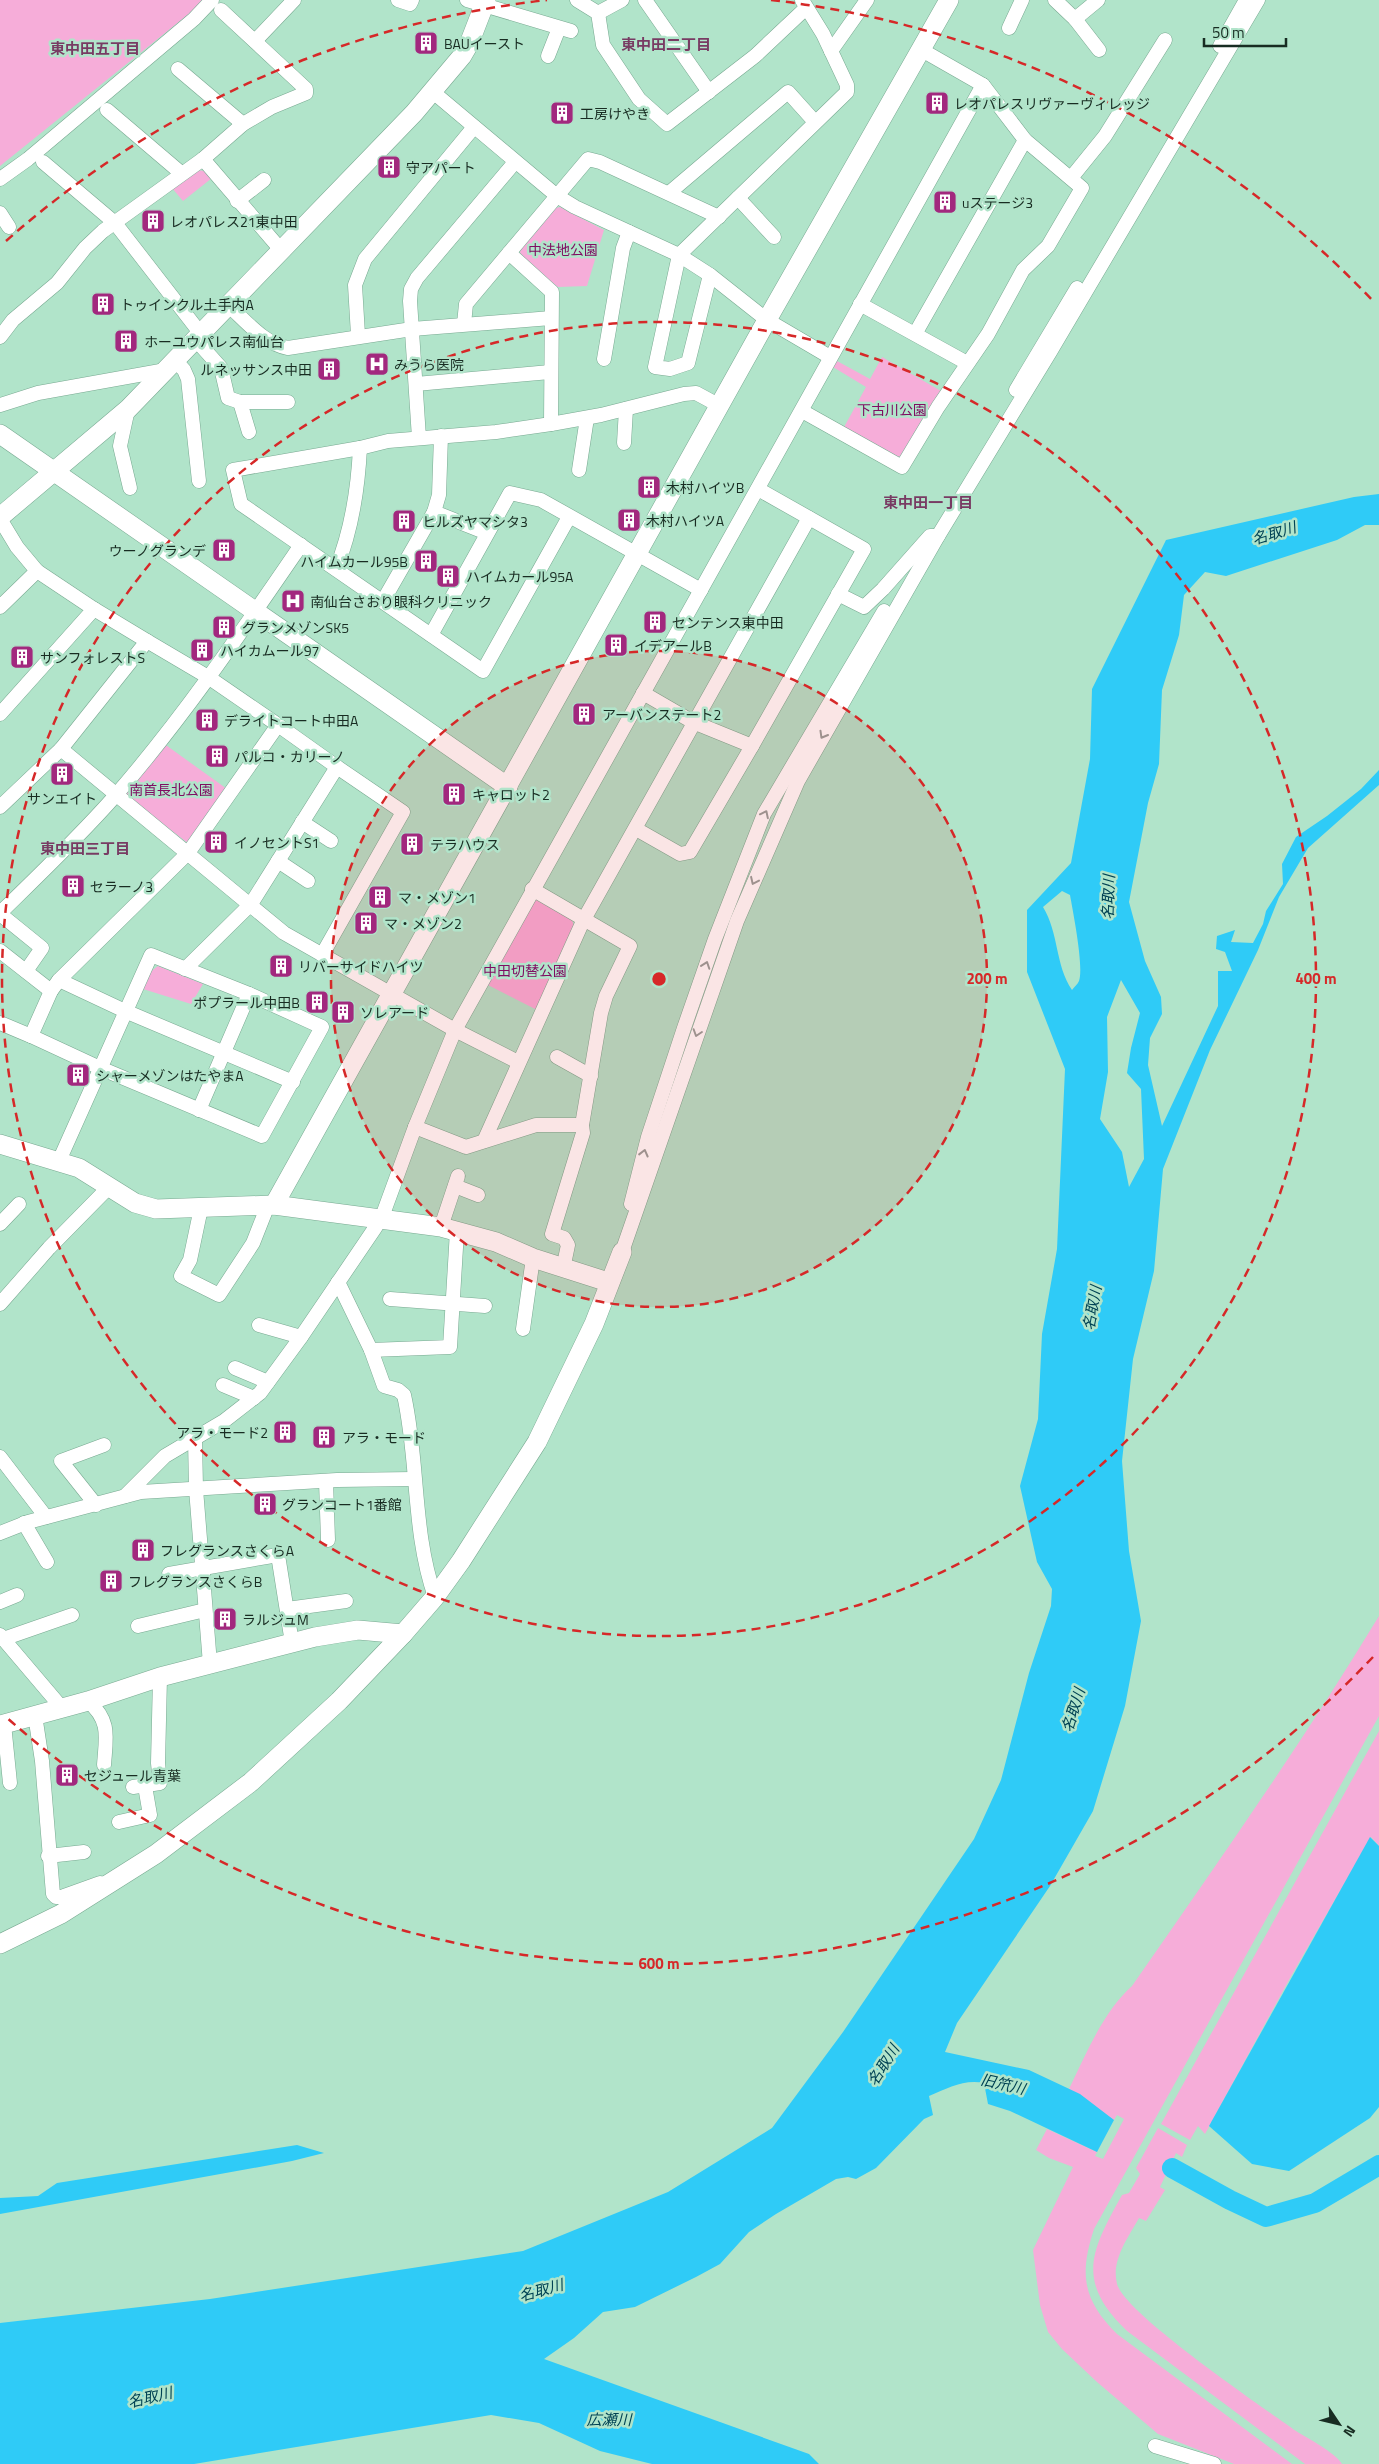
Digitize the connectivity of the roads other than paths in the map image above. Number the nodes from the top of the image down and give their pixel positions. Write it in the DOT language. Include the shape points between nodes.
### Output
graph roads {
  1 [pos="294,0"];
  2 [pos="398,0"];
  3 [pos="412,0"];
  4 [pos="577,0"];
  5 [pos="622,0"];
  6 [pos="645,0"];
  7 [pos="867,0"];
  8 [pos="949,0"];
  9 [pos="1022,0"];
  10 [pos="1055,0"];
  11 [pos="1098,0"];
  12 [pos="1258,0"];
  13 [pos="1242,1"];
  14 [pos="479,2"];
  15 [pos="804,4"];
  16 [pos="216,5"];
  17 [pos="598,13"];
  18 [pos="1075,19"];
  19 [pos="1009,28"];
  20 [pos="1165,40"];
  21 [pos="255,41"];
  22 [pos="920,49"];
  23 [pos="1099,50"];
  24 [pos="831,51"];
  25 [pos="548,56"];
  26 [pos="178,69"];
  27 [pos="983,85"];
  28 [pos="432,92"];
  29 [pos="709,92"];
  30 [pos="108,110"];
  31 [pos="815,122"];
  32 [pos="243,124"];
  33 [pos="474,127"];
  34 [pos="1025,140"];
  35 [pos="203,159"];
  36 [pos="43,162"];
  37 [pos="515,162"];
  38 [pos="182,173"];
  39 [pos="1071,178"];
  40 [pos="0,179"];
  41 [pos="264,180"];
  42 [pos="669,193"];
  43 [pos="557,196"];
  44 [pos="738,198"];
  45 [pos="237,201"];
  46 [pos="0,213"];
  47 [pos="719,216"];
  48 [pos="114,222"];
  49 [pos="9,227"];
  50 [pos="629,232"];
  51 [pos="774,237"];
  52 [pos="281,250"];
  53 [pos="509,254"];
  54 [pos="679,254"];
  55 [pos="710,275"];
  56 [pos="860,304"];
  57 [pos="228,305"];
  58 [pos="551,318"];
  59 [pos="768,320"];
  60 [pos="464,324"];
  61 [pos="412,328"];
  62 [pos="915,334"];
  63 [pos="358,335"];
  64 [pos="0,337"];
  65 [pos="198,337"];
  66 [pos="830,357"];
  67 [pos="604,359"];
  68 [pos="967,363"];
  69 [pos="171,366"];
  70 [pos="550,372"];
  71 [pos="416,384"];
  72 [pos="240,402"];
  73 [pos="288,402"];
  74 [pos="0,405"];
  75 [pos="720,406"];
  76 [pos="626,409"];
  77 [pos="128,410"];
  78 [pos="802,411"];
  79 [pos="588,418"];
  80 [pos="551,424"];
  81 [pos="250,432"];
  82 [pos="0,434"];
  83 [pos="441,436"];
  84 [pos="419,438"];
  85 [pos="624,443"];
  86 [pos="360,448"];
  87 [pos="579,470"];
  88 [pos="55,472"];
  89 [pos="199,481"];
  90 [pos="130,488"];
  91 [pos="758,489"];
  92 [pos="434,512"];
  93 [pos="569,517"];
  94 [pos="0,518"];
  95 [pos="809,518"];
  96 [pos="487,533"];
  97 [pos="938,536"];
  98 [pos="301,545"];
  99 [pos="637,555"];
  100 [pos="336,569"];
  101 [pos="37,571"];
  102 [pos="701,590"];
  103 [pos="838,594"];
  104 [pos="383,601"];
  105 [pos="0,607"];
  106 [pos="94,609"];
  107 [pos="256,611"];
  108 [pos="431,635"];
  109 [pos="147,641"];
  110 [pos="208,676"];
  111 [pos="643,693"];
  112 [pos="0,714"];
  113 [pos="694,722"];
  114 [pos="278,725"];
  115 [pos="752,746"];
  116 [pos="61,749"];
  117 [pos="337,767"];
  118 [pos="508,787"];
  119 [pos="116,795"];
  120 [pos="0,807"];
  121 [pos="302,822"];
  122 [pos="636,829"];
  123 [pos="331,841"];
  124 [pos="188,853"];
  125 [pos="278,861"];
  126 [pos="308,881"];
  127 [pos="532,889"];
  128 [pos="251,904"];
  129 [pos="0,914"];
  130 [pos="583,921"];
  131 [pos="0,951"];
  132 [pos="322,955"];
  133 [pos="185,969"];
  134 [pos="26,971"];
  135 [pos="55,986"];
  136 [pos="249,994"];
  137 [pos="391,994"];
  138 [pos="125,1011"];
  139 [pos="0,1023"];
  140 [pos="455,1030"];
  141 [pos="31,1036"];
  142 [pos="224,1052"];
  143 [pos="557,1057"];
  144 [pos="518,1062"];
  145 [pos="100,1068"];
  146 [pos="591,1076"];
  147 [pos="294,1082"];
  148 [pos="199,1110"];
  149 [pos="582,1125"];
  150 [pos="414,1127"];
  151 [pos="484,1141"];
  152 [pos="0,1144"];
  153 [pos="59,1161"];
  154 [pos="108,1187"];
  155 [pos="478,1195"];
  156 [pos="19,1204"];
  157 [pos="271,1205"];
  158 [pos="201,1208"];
  159 [pos="382,1218"];
  160 [pos="0,1224"];
  161 [pos="449,1229"];
  162 [pos="622,1252"];
  163 [pos="533,1258"];
  164 [pos="563,1269"];
  165 [pos="338,1282"];
  166 [pos="608,1282"];
  167 [pos="390,1299"];
  168 [pos="0,1304"];
  169 [pos="452,1305"];
  170 [pos="485,1306"];
  171 [pos="259,1325"];
  172 [pos="523,1329"];
  173 [pos="301,1337"];
  174 [pos="371,1350"];
  175 [pos="235,1368"];
  176 [pos="268,1382"];
  177 [pos="222,1384"];
  178 [pos="254,1398"];
  179 [pos="195,1438"];
  180 [pos="104,1445"];
  181 [pos="0,1457"];
  182 [pos="414,1479"];
  183 [pos="326,1481"];
  184 [pos="196,1488"];
  185 [pos="125,1496"];
  186 [pos="96,1505"];
  187 [pos="46,1517"];
  188 [pos="24,1523"];
  189 [pos="0,1533"];
  190 [pos="328,1540"];
  191 [pos="46,1562"];
  192 [pos="202,1568"];
  193 [pos="168,1574"];
  194 [pos="17,1595"];
  195 [pos="435,1597"];
  196 [pos="346,1601"];
  197 [pos="0,1602"];
  198 [pos="286,1609"];
  199 [pos="205,1610"];
  200 [pos="72,1615"];
  201 [pos="138,1626"];
  202 [pos="403,1634"];
  203 [pos="1,1637"];
  204 [pos="292,1643"];
  205 [pos="210,1664"];
  206 [pos="160,1678"];
  207 [pos="88,1701"];
  208 [pos="62,1708"];
  209 [pos="35,1715"];
  210 [pos="2,1724"];
  211 [pos="104,1765"];
  212 [pos="10,1784"];
  213 [pos="127,1824"];
  214 [pos="84,1852"];
  215 [pos="48,1856"];
  216 [pos="108,1884"];
  217 [pos="0,1944"];
  218 [pos="1155,2446"];
  219 [pos="1214,2464"];
  1 -- 21 [label="street"];
  2 -- 3 [label="street" via="410,4"];
  4 -- 17 [label="street"];
  5 -- 17 [label="street"];
  6 -- 29 [label="street"];
  7 -- 24 [label="street"];
  8 -- 22 [label="street"];
  9 -- 19 [label="street"];
  10 -- 18 [label="street"];
  11 -- 18 [label="street"];
  12 -- 97 [label="street"];
  13 -- 97 [label="street" via="972,466 942,521"];
  14 -- 25 [label="street" via="565,29"];
  14 -- 28 [label="street" via="462,56"];
  15 -- 24 [label="street"];
  15 -- 29 [label="street" via="754,56"];
  16 -- 21 [label="street"];
  16 -- 40 [label="street" via="194,19"];
  17 -- 29 [label="street" via="603,45 639,100 667,124"];
  18 -- 23 [label="street"];
  20 -- 39 [label="street" via="1105,136"];
  21 -- 32 [label="street" via="306,89 306,93"];
  22 -- 27 [label="street"];
  22 -- 59 [label="street"];
  24 -- 31 [label="street" via="847,85 847,92"];
  26 -- 32 [label="street"];
  27 -- 34 [label="street"];
  27 -- 56 [label="street"];
  28 -- 33 [label="street"];
  28 -- 52 [label="street"];
  30 -- 38 [label="street"];
  31 -- 42 [label="street" via="788,92"];
  31 -- 44 [label="street"];
  32 -- 35 [label="street"];
  33 -- 37 [label="street"];
  33 -- 63 [label="street" via="365,259 355,285"];
  34 -- 39 [label="street"];
  34 -- 62 [label="street"];
  35 -- 38 [label="street"];
  35 -- 45 [label="street"];
  36 -- 48 [label="street"];
  37 -- 43 [label="street"];
  37 -- 61 [label="street" via="417,278 411,289"];
  38 -- 48 [label="street"];
  39 -- 68 [label="street" via="1082,188 1048,246 1023,270 988,334"];
  41 -- 45 [label="street"];
  42 -- 43 [label="street" via="588,159"];
  42 -- 47 [label="street"];
  43 -- 50 [label="street"];
  43 -- 53 [label="street"];
  44 -- 47 [label="street"];
  44 -- 51 [label="street"];
  45 -- 52 [label="street"];
  46 -- 49 [label="street"];
  47 -- 54 [label="street"];
  48 -- 64 [label="street" via="85,248 57,283 13,320"];
  48 -- 65 [label="street"];
  50 -- 54 [label="street"];
  50 -- 67 [label="street" via="622,248"];
  52 -- 57 [label="street"];
  53 -- 58 [label="street" via="552,292"];
  53 -- 60 [label="street" via="466,304"];
  54 -- 55 [label="street"];
  54 -- 55 [label="street" via="655,367 670,369 688,364"];
  55 -- 59 [label="street"];
  56 -- 62 [label="street"];
  56 -- 66 [label="street"];
  57 -- 63 [label="street" via="277,346 306,346"];
  57 -- 65 [label="street"];
  58 -- 60 [label="street"];
  58 -- 70 [label="street"];
  59 -- 66 [label="street"];
  59 -- 75 [label="street"];
  60 -- 61 [label="street"];
  61 -- 63 [label="street"];
  61 -- 71 [label="street"];
  62 -- 68 [label="street"];
  65 -- 69 [label="street"];
  65 -- 72 [label="street" via="221,368 228,398"];
  66 -- 78 [label="street"];
  68 -- 78 [label="street" via="902,467"];
  69 -- 74 [label="street" via="38,393"];
  69 -- 77 [label="street"];
  69 -- 89 [label="street" via="184,370 188,379"];
  70 -- 71 [label="street"];
  70 -- 80 [label="street"];
  71 -- 84 [label="street"];
  72 -- 73 [label="street"];
  72 -- 81 [label="street"];
  75 -- 76 [label="street" via="696,393"];
  75 -- 99 [label="street"];
  76 -- 79 [label="street"];
  76 -- 85 [label="street"];
  77 -- 88 [label="street"];
  77 -- 90 [label="street" via="120,446"];
  78 -- 91 [label="street"];
  79 -- 80 [label="street"];
  79 -- 87 [label="street"];
  80 -- 83 [label="street"];
  82 -- 88 [label="street"];
  83 -- 84 [label="street"];
  83 -- 92 [label="street" via="440,495"];
  84 -- 86 [label="street" via="388,440"];
  86 -- 98 [label="street" via="233,470 241,504"];
  86 -- 100 [label="street" via="351,518"];
  88 -- 94 [label="street"];
  88 -- 107 [label="street"];
  91 -- 95 [label="street"];
  91 -- 102 [label="street"];
  92 -- 96 [label="street"];
  92 -- 104 [label="street"];
  93 -- 96 [label="street" via="541,500 510,493"];
  93 -- 99 [label="street"];
  93 -- 108 [label="street" via="483,671"];
  94 -- 101 [label="street" via="17,547"];
  95 -- 103 [label="street" via="864,549"];
  95 -- 113 [label="street"];
  96 -- 108 [label="street"];
  97 -- 103 [label="street" via="930,536 864,607"];
  97 -- 162 [label="street" via="882,615 764,814 715,940 648,1136"];
  98 -- 100 [label="street"];
  98 -- 107 [label="street"];
  99 -- 102 [label="street"];
  99 -- 118 [label="street"];
  100 -- 104 [label="street"];
  101 -- 105 [label="street"];
  101 -- 106 [label="street"];
  102 -- 111 [label="street"];
  103 -- 115 [label="street"];
  104 -- 108 [label="street"];
  106 -- 109 [label="street"];
  106 -- 112 [label="street"];
  107 -- 110 [label="street"];
  107 -- 118 [label="street"];
  109 -- 110 [label="street"];
  109 -- 116 [label="street"];
  110 -- 114 [label="street"];
  110 -- 119 [label="street"];
  111 -- 113 [label="street"];
  111 -- 127 [label="street"];
  113 -- 115 [label="street"];
  113 -- 122 [label="street"];
  114 -- 117 [label="street"];
  114 -- 124 [label="street"];
  115 -- 122 [label="street" via="690,852 680,854"];
  116 -- 119 [label="street"];
  116 -- 120 [label="street"];
  117 -- 121 [label="street"];
  117 -- 132 [label="street" via="403,812"];
  118 -- 137 [label="street"];
  119 -- 124 [label="street"];
  119 -- 129 [label="street"];
  121 -- 123 [label="street"];
  121 -- 125 [label="street"];
  122 -- 130 [label="street"];
  124 -- 128 [label="street"];
  124 -- 135 [label="street"];
  125 -- 126 [label="street"];
  125 -- 128 [label="street"];
  127 -- 130 [label="street"];
  127 -- 140 [label="street"];
  128 -- 132 [label="street" via="284,933"];
  128 -- 133 [label="street"];
  129 -- 134 [label="street" via="42,948"];
  130 -- 144 [label="street"];
  130 -- 146 [label="street" via="630,946 606,996"];
  131 -- 134 [label="street"];
  132 -- 137 [label="street"];
  133 -- 136 [label="street"];
  133 -- 138 [label="street" via="151,955"];
  134 -- 135 [label="street"];
  135 -- 138 [label="street"];
  135 -- 141 [label="street"];
  136 -- 142 [label="street"];
  136 -- 147 [label="street" via="322,1027"];
  137 -- 140 [label="street"];
  137 -- 157 [label="street"];
  138 -- 142 [label="street"];
  138 -- 145 [label="street"];
  139 -- 141 [label="street"];
  140 -- 144 [label="street"];
  140 -- 150 [label="street"];
  141 -- 145 [label="street"];
  142 -- 147 [label="street"];
  142 -- 148 [label="street"];
  143 -- 146 [label="street"];
  144 -- 151 [label="street"];
  145 -- 148 [label="street"];
  145 -- 153 [label="street"];
  146 -- 149 [label="street"];
  147 -- 148 [label="street" via="262,1136"];
  149 -- 151 [label="street" via="536,1125"];
  149 -- 164 [label="street" via="583,1133 552,1234 564,1238 568,1245"];
  150 -- 151 [label="street" via="466,1147"];
  150 -- 159 [label="street"];
  152 -- 153 [label="street"];
  153 -- 154 [label="street" via="79,1168"];
  154 -- 158 [label="street" via="135,1203 156,1209"];
  154 -- 168 [label="street"];
  155 -- 161 [label="street" via="456,1181"];
  156 -- 160 [label="street"];
  157 -- 158 [label="street"];
  157 -- 158 [label="street" via="253,1244 219,1295 181,1276 190,1260"];
  157 -- 159 [label="street"];
  159 -- 161 [label="street"];
  159 -- 165 [label="street"];
  161 -- 163 [label="street" via="496,1242"];
  161 -- 169 [label="street"];
  162 -- 166 [label="street"];
  163 -- 164 [label="street"];
  163 -- 172 [label="street"];
  164 -- 166 [label="street"];
  165 -- 173 [label="street"];
  165 -- 174 [label="street"];
  166 -- 195 [label="street" via="594,1324 537,1442"];
  167 -- 169 [label="street"];
  169 -- 170 [label="street"];
  169 -- 174 [label="street" via="450,1348"];
  171 -- 173 [label="street"];
  173 -- 176 [label="street"];
  174 -- 182 [label="street" via="384,1386 404,1395"];
  175 -- 176 [label="street"];
  176 -- 178 [label="street"];
  177 -- 178 [label="street"];
  178 -- 179 [label="street"];
  179 -- 184 [label="street"];
  179 -- 185 [label="street" via="165,1456"];
  180 -- 186 [label="street" via="61,1461"];
  181 -- 187 [label="street"];
  182 -- 183 [label="street"];
  182 -- 195 [label="street" via="426,1572"];
  183 -- 184 [label="street"];
  183 -- 190 [label="street"];
  184 -- 185 [label="street"];
  184 -- 192 [label="street"];
  185 -- 186 [label="street"];
  186 -- 187 [label="street"];
  187 -- 188 [label="street"];
  188 -- 189 [label="street"];
  188 -- 191 [label="street"];
  192 -- 193 [label="street"];
  192 -- 198 [label="street" via="278,1555"];
  192 -- 199 [label="street"];
  194 -- 197 [label="street"];
  195 -- 202 [label="street"];
  196 -- 198 [label="street"];
  198 -- 204 [label="street"];
  199 -- 201 [label="street"];
  199 -- 205 [label="street"];
  200 -- 203 [label="street"];
  202 -- 204 [label="street" via="358,1630"];
  202 -- 216 [label="street" via="339,1701 250,1782 156,1854"];
  203 -- 208 [label="street"];
  204 -- 205 [label="street"];
  205 -- 206 [label="street"];
  206 -- 207 [label="street"];
  206 -- 213 [label="street" via="160,1783 139,1786 150,1815"];
  207 -- 208 [label="street"];
  207 -- 211 [label="street" via="100,1712 106,1727"];
  208 -- 209 [label="street"];
  209 -- 210 [label="street"];
  209 -- 215 [label="street" via="42,1761"];
  210 -- 212 [label="street"];
  214 -- 215 [label="street"];
  215 -- 216 [label="street" via="56,1897 100,1883"];
  216 -- 217 [label="street" via="61,1914"];
  218 -- 219 [label="street"];
}
